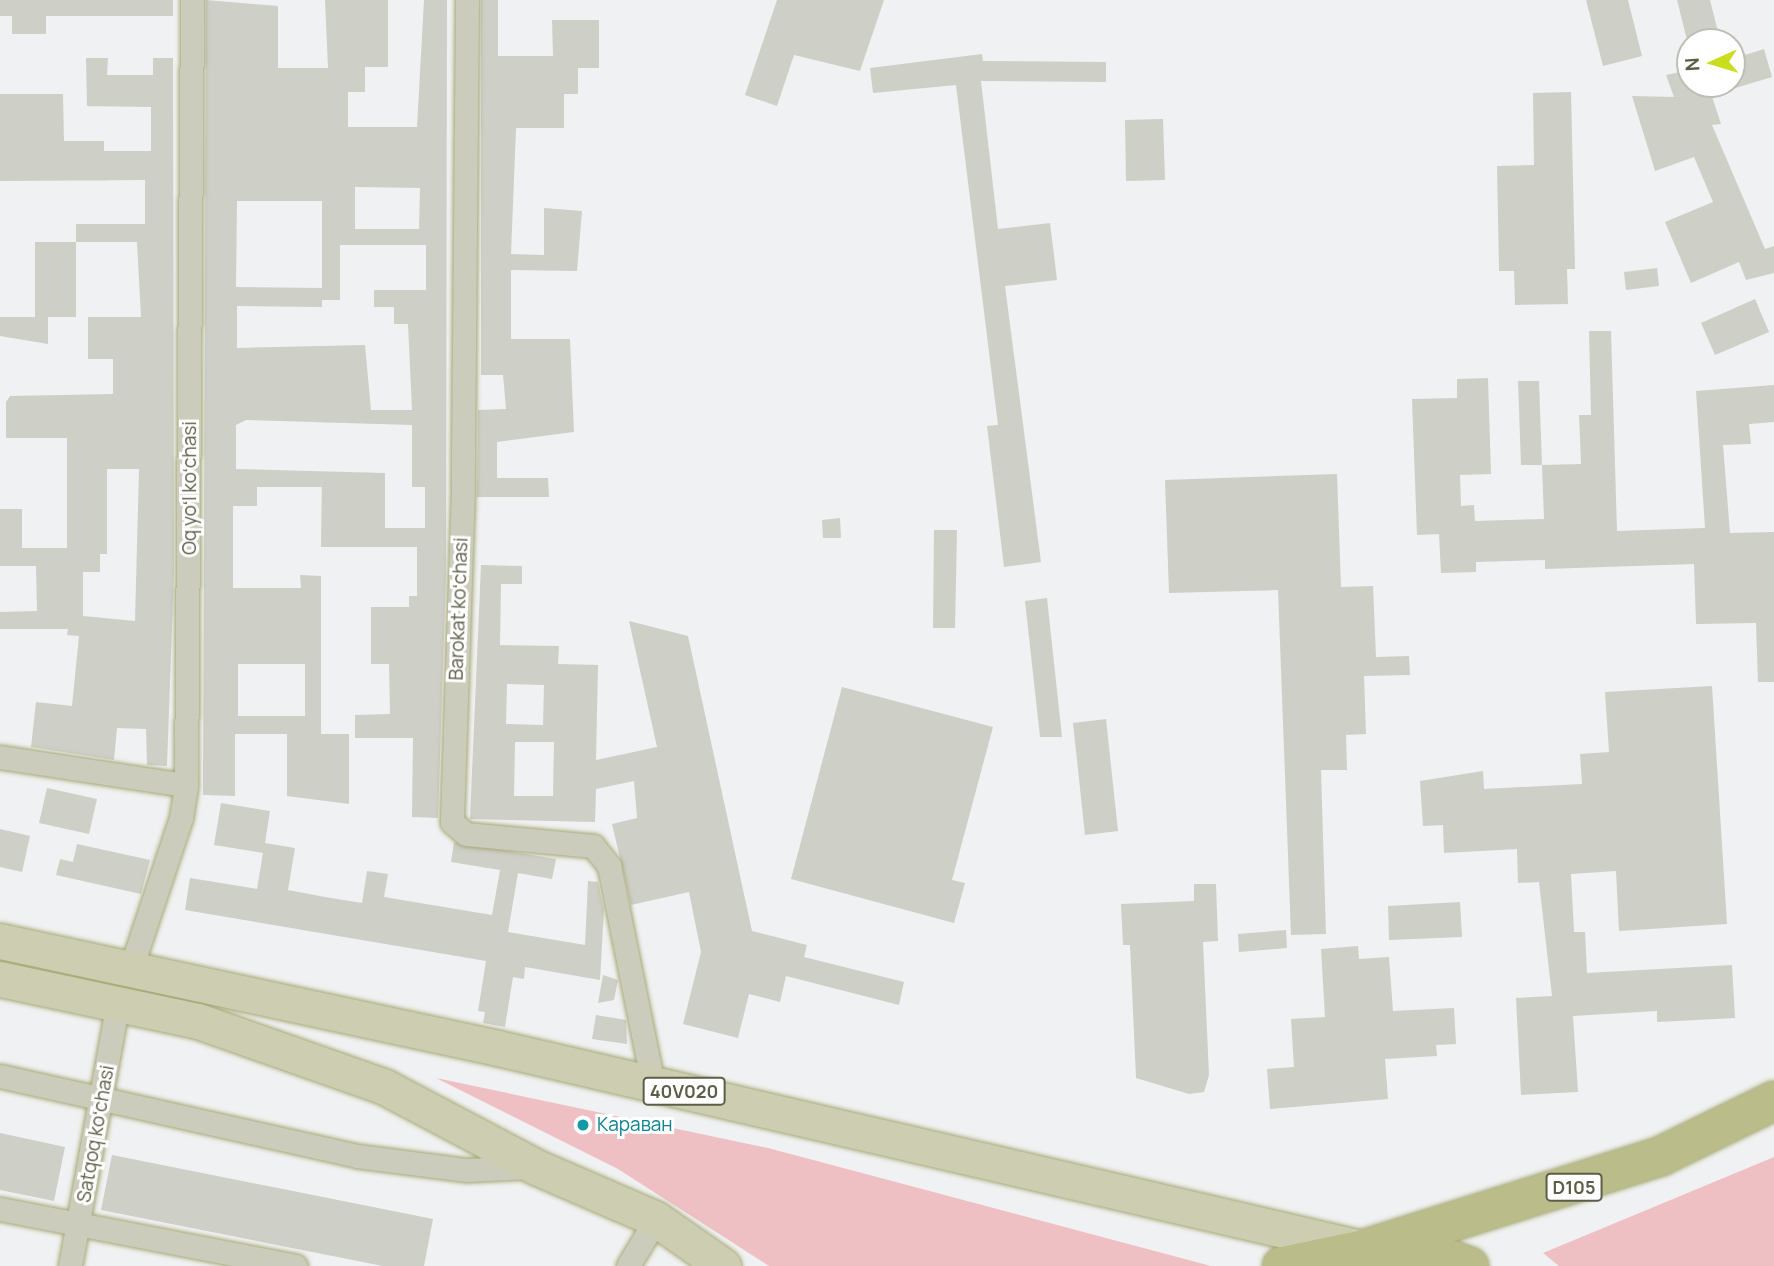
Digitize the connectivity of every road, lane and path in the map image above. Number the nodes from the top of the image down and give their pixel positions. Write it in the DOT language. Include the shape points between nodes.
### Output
graph roads {
  1 [pos="192,0"];
  2 [pos="467,0"];
  3 [pos="0,757"];
  4 [pos="186,785"];
  5 [pos="0,941"];
  6 [pos="131,968"];
  7 [pos="0,979"];
  8 [pos="118,1002"];
  9 [pos="0,1076"];
  10 [pos="653,1084"];
  11 [pos="102,1101"];
  12 [pos="1774,1101"];
  13 [pos="536,1167"];
  14 [pos="0,1209"];
  15 [pos="656,1219"];
  16 [pos="80,1225"];
  17 [pos="1365,1249"];
  18 [pos="70,1266"];
  19 [pos="296,1266"];
  20 [pos="627,1266"];
  21 [pos="723,1266"];
  22 [pos="1282,1266"];
  23 [pos="1469,1266"];
  1 -- 4 [label="street, Oq yoʻl koʻchasi"];
  2 -- 10 [label="street, Barokat koʻchasi" via="463,488 452,822 467,834 593,846 609,866"];
  3 -- 4 [label="street"];
  4 -- 6 [label="street, Oq yoʻl koʻchasi" via="181,818"];
  5 -- 6 [label="main road, 40V020"];
  6 -- 10 [label="main road, 40V020"];
  7 -- 8 [label="main road"];
  8 -- 11 [label="street, Satqoq koʻchasi"];
  8 -- 13 [label="main road" via="276,1044 385,1087"];
  9 -- 11 [label="street"];
  10 -- 17 [label="main road, 40V020"];
  11 -- 13 [label="street" via="357,1156 467,1170"];
  11 -- 16 [label="street, Satqoq koʻchasi"];
  12 -- 17 [label="highway, D105" via="1661,1156"];
  13 -- 15 [label="main road"];
  14 -- 16 [label="street"];
  15 -- 20 [label="street"];
  15 -- 21 [label="main road"];
  16 -- 18 [label="street, Satqoq koʻchasi"];
  16 -- 19 [label="street"];
  17 -- 22 [label="highway"];
  17 -- 23 [label="highway" via="1441,1256"];
}
